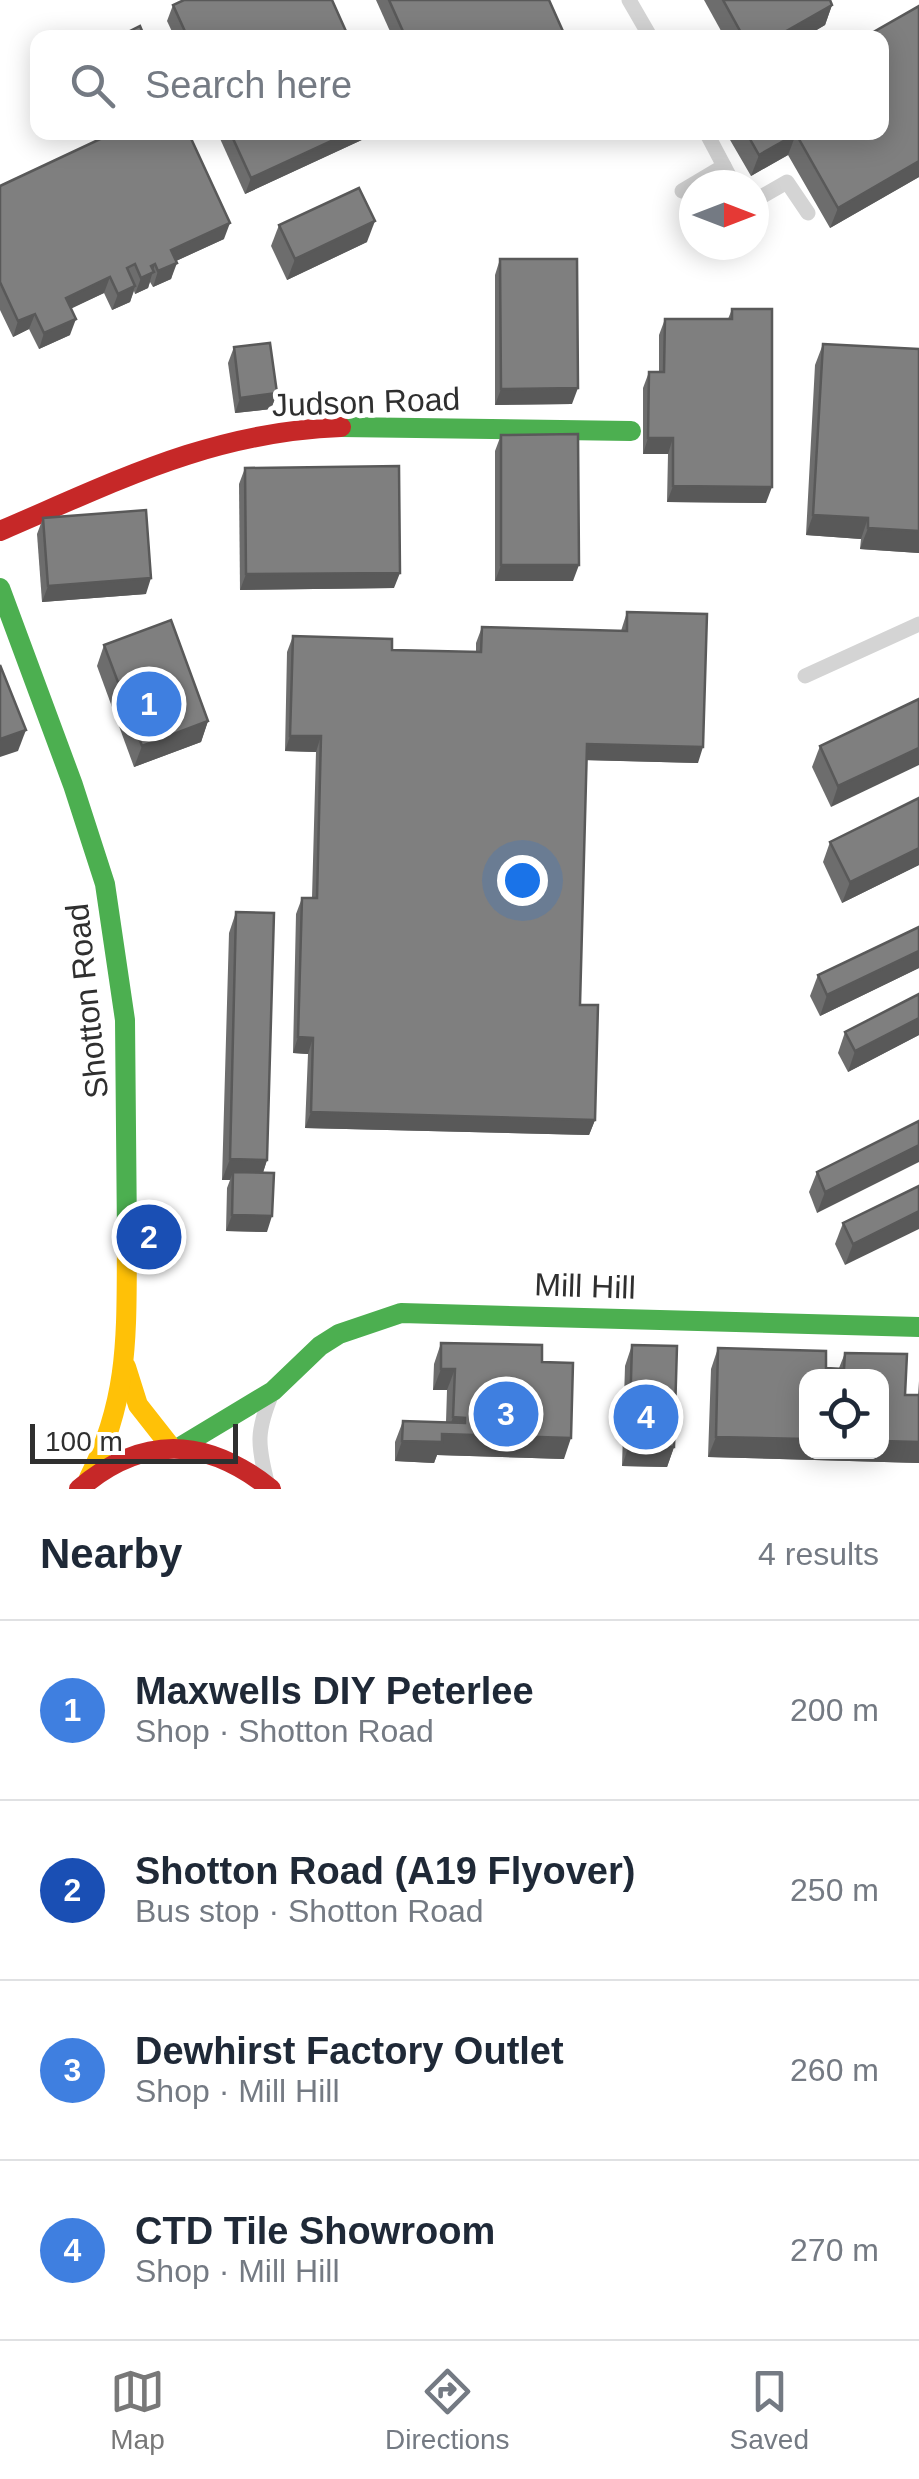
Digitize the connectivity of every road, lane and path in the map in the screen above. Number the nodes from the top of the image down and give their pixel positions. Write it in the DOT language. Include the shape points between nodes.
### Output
graph roads {
  1 [pos="629,0"];
  2 [pos="646,30"];
  3 [pos="710,140"];
  4 [pos="724,166"];
  5 [pos="717,170"];
  6 [pos="726,170"];
  7 [pos="769,192"];
  8 [pos="808,213"];
  9 [pos="631,431"];
  10 [pos="0,531"];
  11 [pos="0,588"];
  12 [pos="919,624"];
  13 [pos="805,676"];
  14 [pos="919,1327"];
  15 [pos="125,1366"];
  16 [pos="273,1390"];
  17 [pos="175,1447"];
  18 [pos="84,1484"];
  19 [pos="270,1488"];
  1 -- 2 [label="street"];
  3 -- 4 [label="street"];
  4 -- 5 [label="street"];
  4 -- 6 [label="street"];
  7 -- 8 [label="street" via="786,182"];
  9 -- 10 [label="street, Judson Road" via="289,429 165,462"];
  11 -- 15 [label="street, Shotton Road" via="105,884 118,958 128,1130"];
  12 -- 13 [label="street"];
  14 -- 16 [label="street, Mill Hill" via="401,1314 339,1334"];
  15 -- 17 [label="street, Shotton Road" via="138,1405"];
  15 -- 18 [label="street, Shotton Road" via="108,1440"];
  16 -- 17 [label="street, Mill Hill"];
  16 -- 19 [label="street, Mill Hill" via="258,1430"];
  17 -- 18 [label="street" via="128,1455"];
  17 -- 19 [label="street" via="227,1457"];
}
